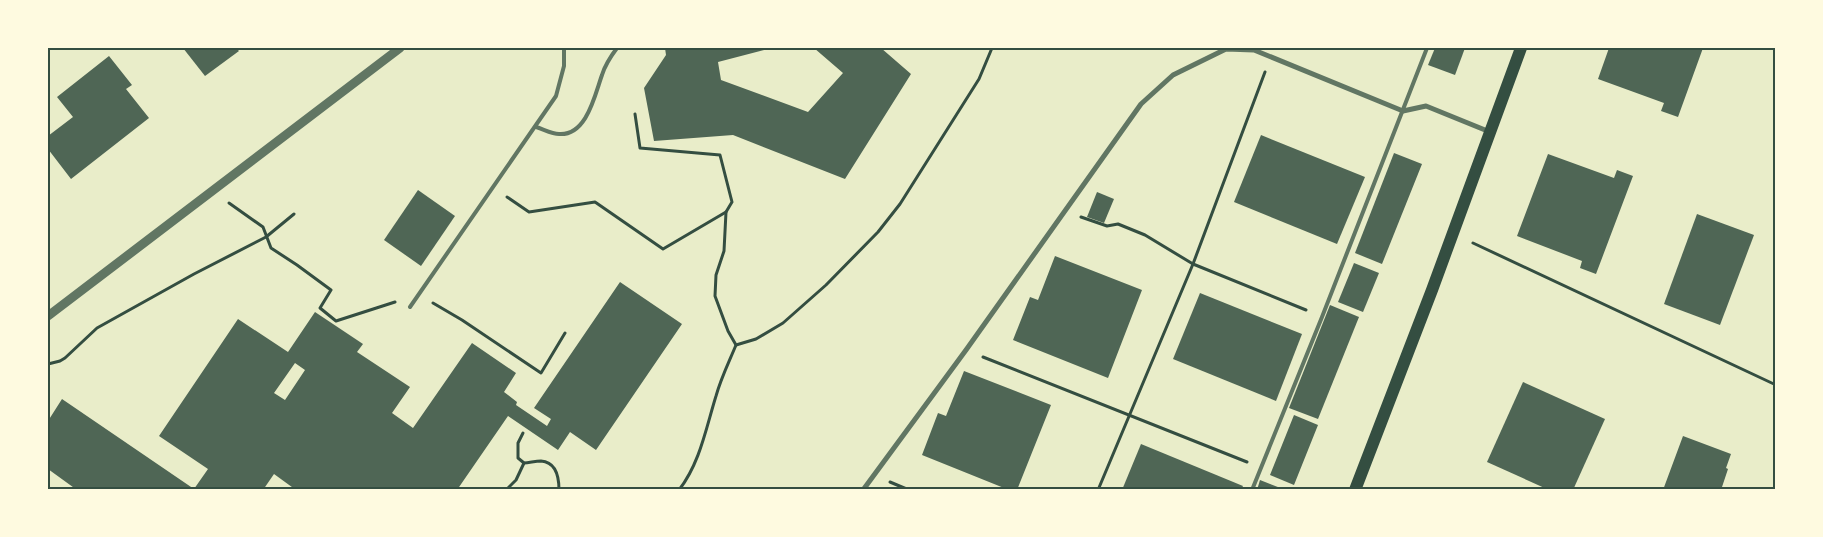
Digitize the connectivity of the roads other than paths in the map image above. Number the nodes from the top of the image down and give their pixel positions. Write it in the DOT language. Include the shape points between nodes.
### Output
graph roads {
  1 [pos="400,48"];
  2 [pos="564,48"];
  3 [pos="617,48"];
  4 [pos="1426,48"];
  5 [pos="1521,48"];
  6 [pos="1403,111"];
  7 [pos="536,127"];
  8 [pos="1490,132"];
  9 [pos="410,307"];
  10 [pos="48,316"];
  11 [pos="863,490"];
  12 [pos="1252,490"];
  13 [pos="1356,490"];
  1 -- 10 [label="street"];
  2 -- 7 [label="lane" via="564,66 556,96"];
  3 -- 7 [label="lane" via="602,74 589,112 580,124 569,133 558,134"];
  4 -- 6 [label="lane"];
  5 -- 8 [label="main road"];
  6 -- 8 [label="street" via="1426,106"];
  6 -- 11 [label="street" via="1254,50 1226,50 1172,75 1140,104"];
  6 -- 12 [label="lane"];
  7 -- 9 [label="lane"];
  8 -- 13 [label="main road"];
}
